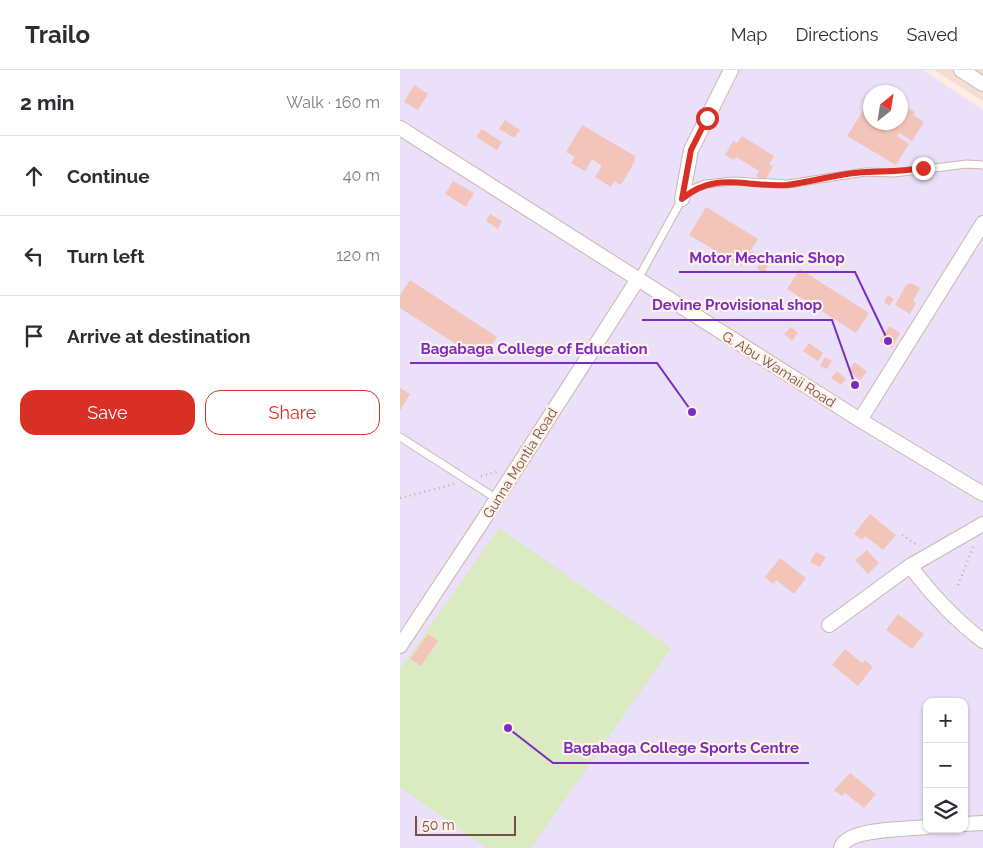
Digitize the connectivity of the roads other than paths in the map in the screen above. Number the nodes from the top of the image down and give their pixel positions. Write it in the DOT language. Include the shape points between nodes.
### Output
graph roads {
  1 [pos="731,70"];
  2 [pos="961,70"];
  3 [pos="983,84"];
  4 [pos="400,128"];
  5 [pos="983,165"];
  6 [pos="682,199"];
  7 [pos="983,223"];
  8 [pos="638,279"];
  9 [pos="860,420"];
  10 [pos="400,437"];
  11 [pos="983,494"];
  12 [pos="497,499"];
  13 [pos="983,524"];
  14 [pos="910,566"];
  15 [pos="829,624"];
  16 [pos="983,640"];
  17 [pos="400,646"];
  18 [pos="983,823"];
  19 [pos="968,824"];
  20 [pos="923,827"];
  21 [pos="841,848"];
  1 -- 6 [label="street" via="691,150"];
  2 -- 3 [label="street"];
  4 -- 8 [label="street, G. Abu Wamaii Road"];
  5 -- 6 [label="lane" via="894,173 865,172 788,184 733,181 705,184"];
  6 -- 8 [label="lane"];
  7 -- 9 [label="street"];
  8 -- 9 [label="street, G. Abu Wamaii Road"];
  8 -- 12 [label="street, Gunna Montia Road"];
  9 -- 11 [label="street, G. Abu Wamaii Road"];
  10 -- 12 [label="lane"];
  12 -- 17 [label="street, Gunna Montia Road"];
  13 -- 14 [label="street"];
  14 -- 15 [label="street"];
  14 -- 16 [label="street" via="938,602"];
  18 -- 19 [label="street"];
  20 -- 21 [label="street" via="859,833 846,839"];
}
